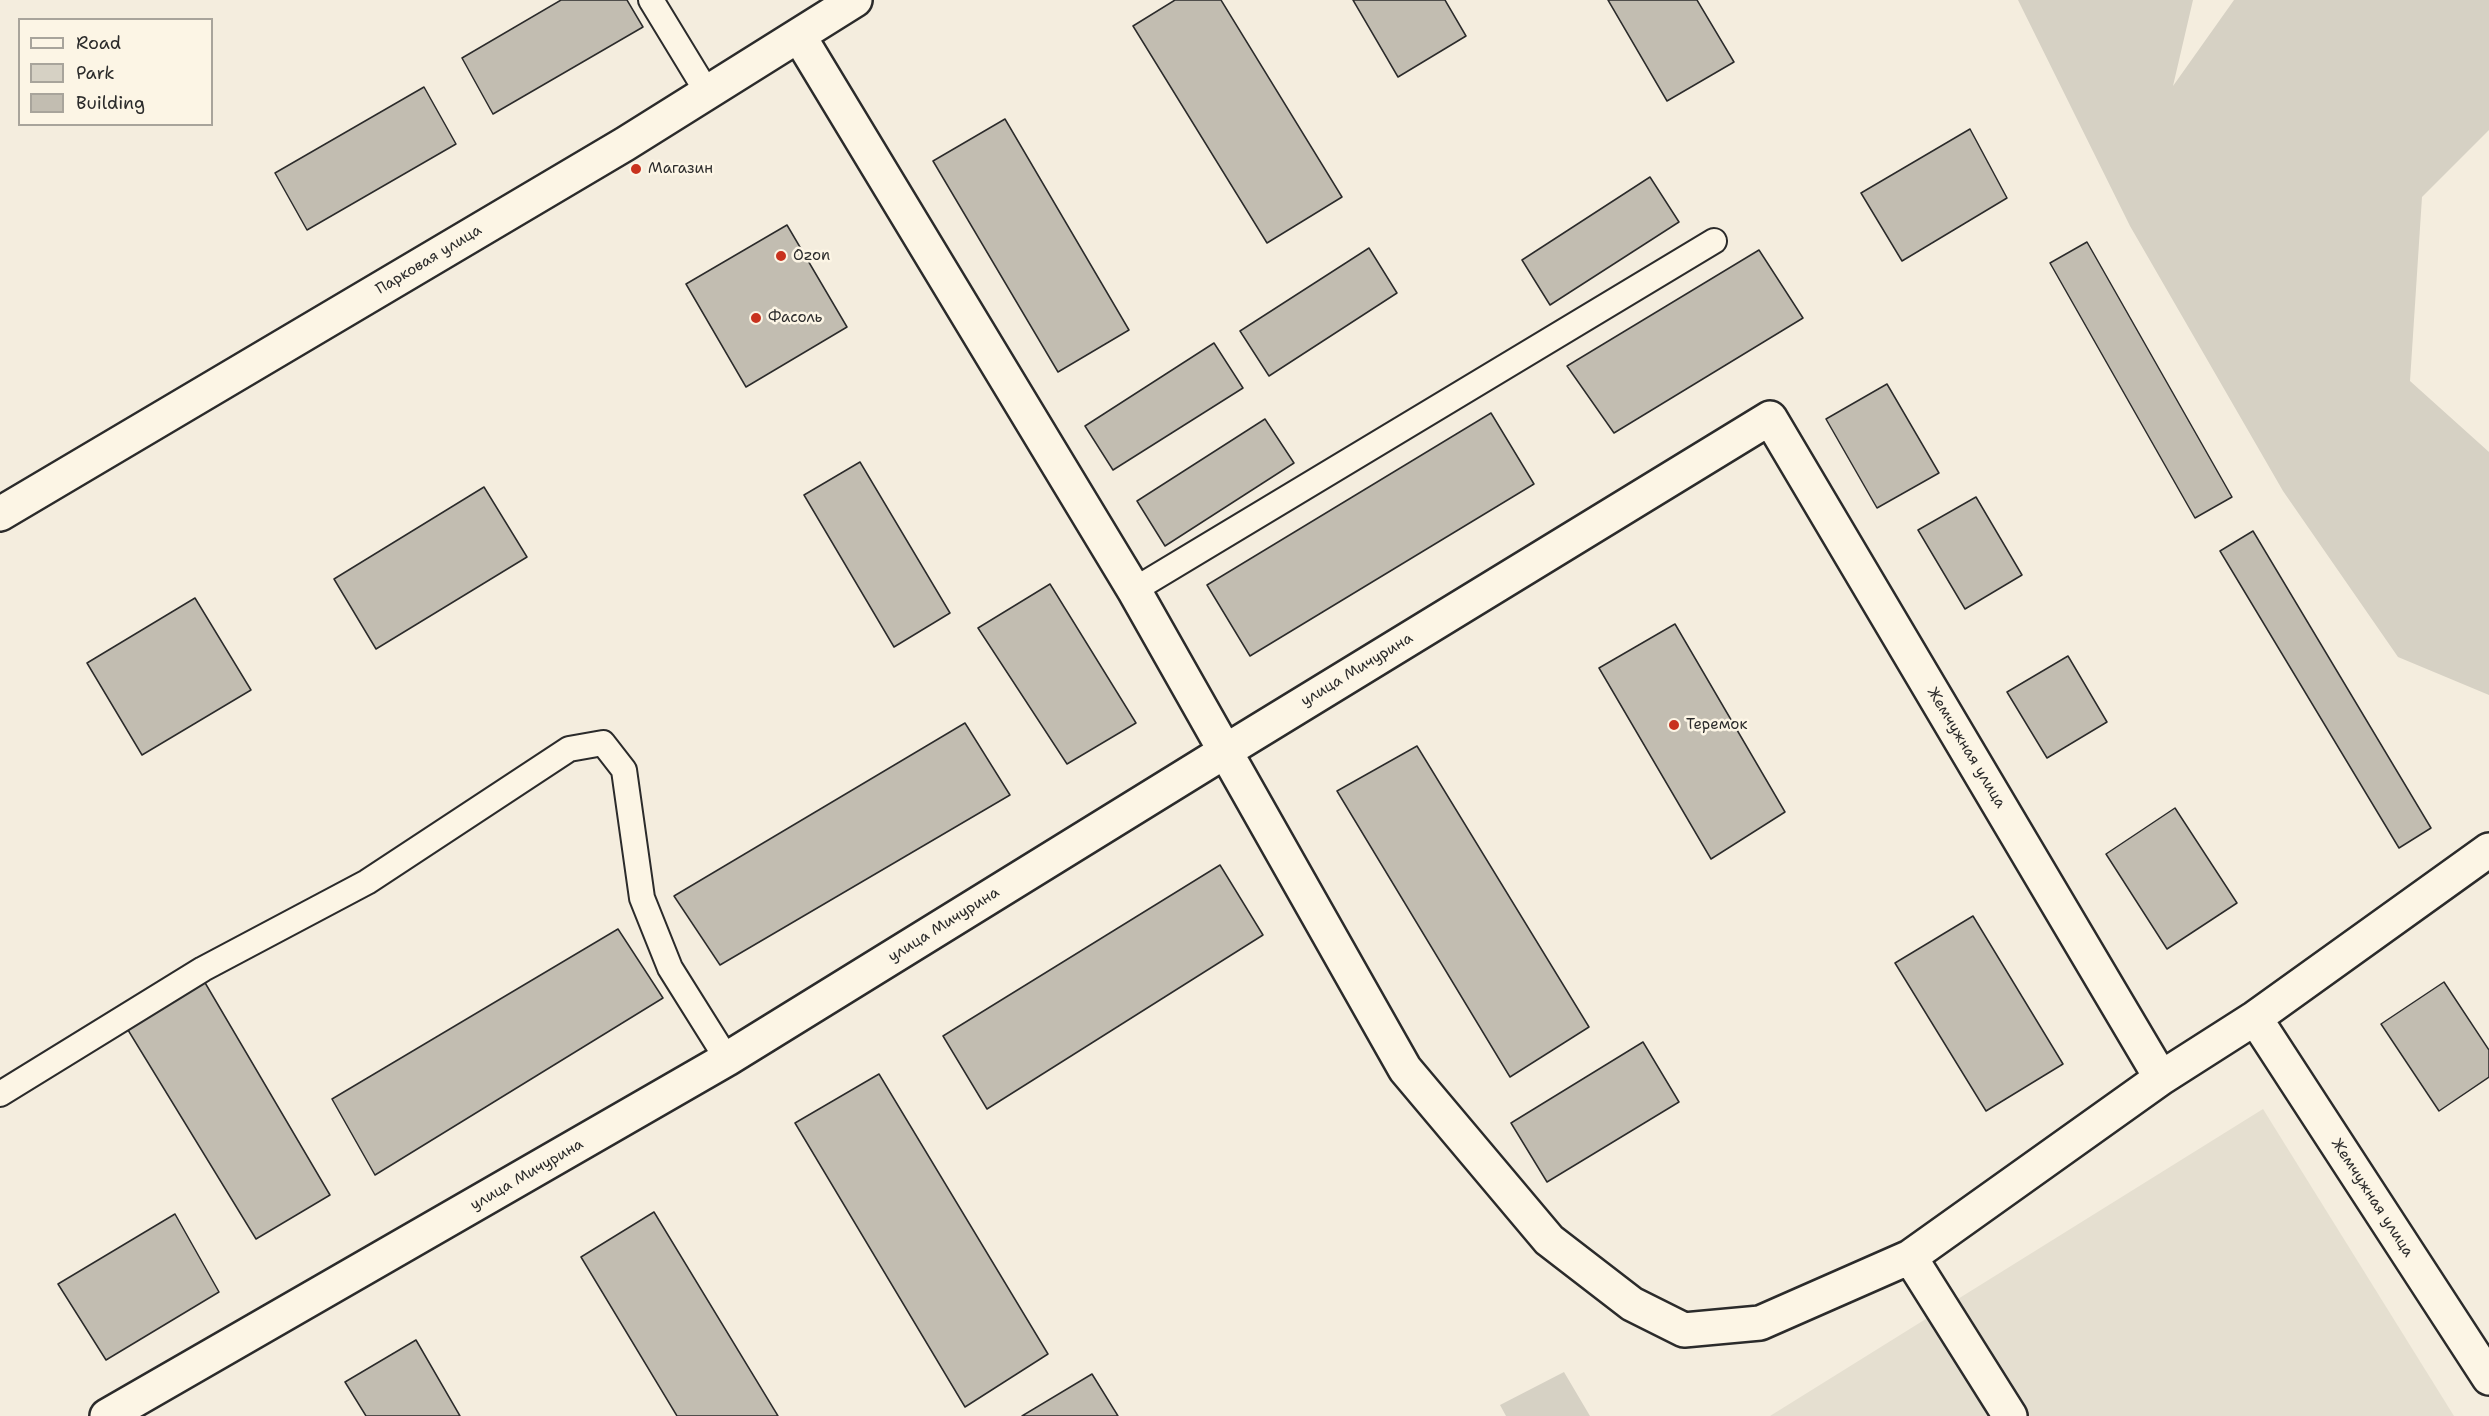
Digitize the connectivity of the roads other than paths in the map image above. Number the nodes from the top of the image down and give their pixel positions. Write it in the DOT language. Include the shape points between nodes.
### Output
graph roads {
  1 [pos="651,0"];
  2 [pos="855,0"];
  3 [pos="799,36"];
  4 [pos="707,92"];
  5 [pos="1714,241"];
  6 [pos="1770,418"];
  7 [pos="0,514"];
  8 [pos="1134,590"];
  9 [pos="1224,752"];
  10 [pos="2489,849"];
  11 [pos="2254,1018"];
  12 [pos="728,1059"];
  13 [pos="2161,1078"];
  14 [pos="0,1094"];
  15 [pos="1910,1257"];
  16 [pos="2489,1378"];
  17 [pos="108,1416"];
  18 [pos="2010,1416"];
  1 -- 4 [label="lane"];
  2 -- 3 [label="street, Парковая улица"];
  3 -- 4 [label="street, Парковая улица"];
  3 -- 8 [label="street"];
  4 -- 7 [label="street, Парковая улица"];
  5 -- 8 [label="lane"];
  6 -- 9 [label="street, улица Мичурина"];
  6 -- 13 [label="street, Жемчужная улица"];
  8 -- 9 [label="street"];
  9 -- 12 [label="street, улица Мичурина"];
  9 -- 15 [label="street" via="1405,1069 1549,1240 1632,1304 1684,1330 1760,1323"];
  10 -- 11 [label="street"];
  11 -- 13 [label="street"];
  11 -- 16 [label="street, Жемчужная улица"];
  12 -- 14 [label="lane" via="670,968 642,898 624,770 603,743 569,749 367,882 203,969"];
  12 -- 17 [label="street, улица Мичурина"];
  13 -- 15 [label="street"];
  15 -- 18 [label="street"];
}
